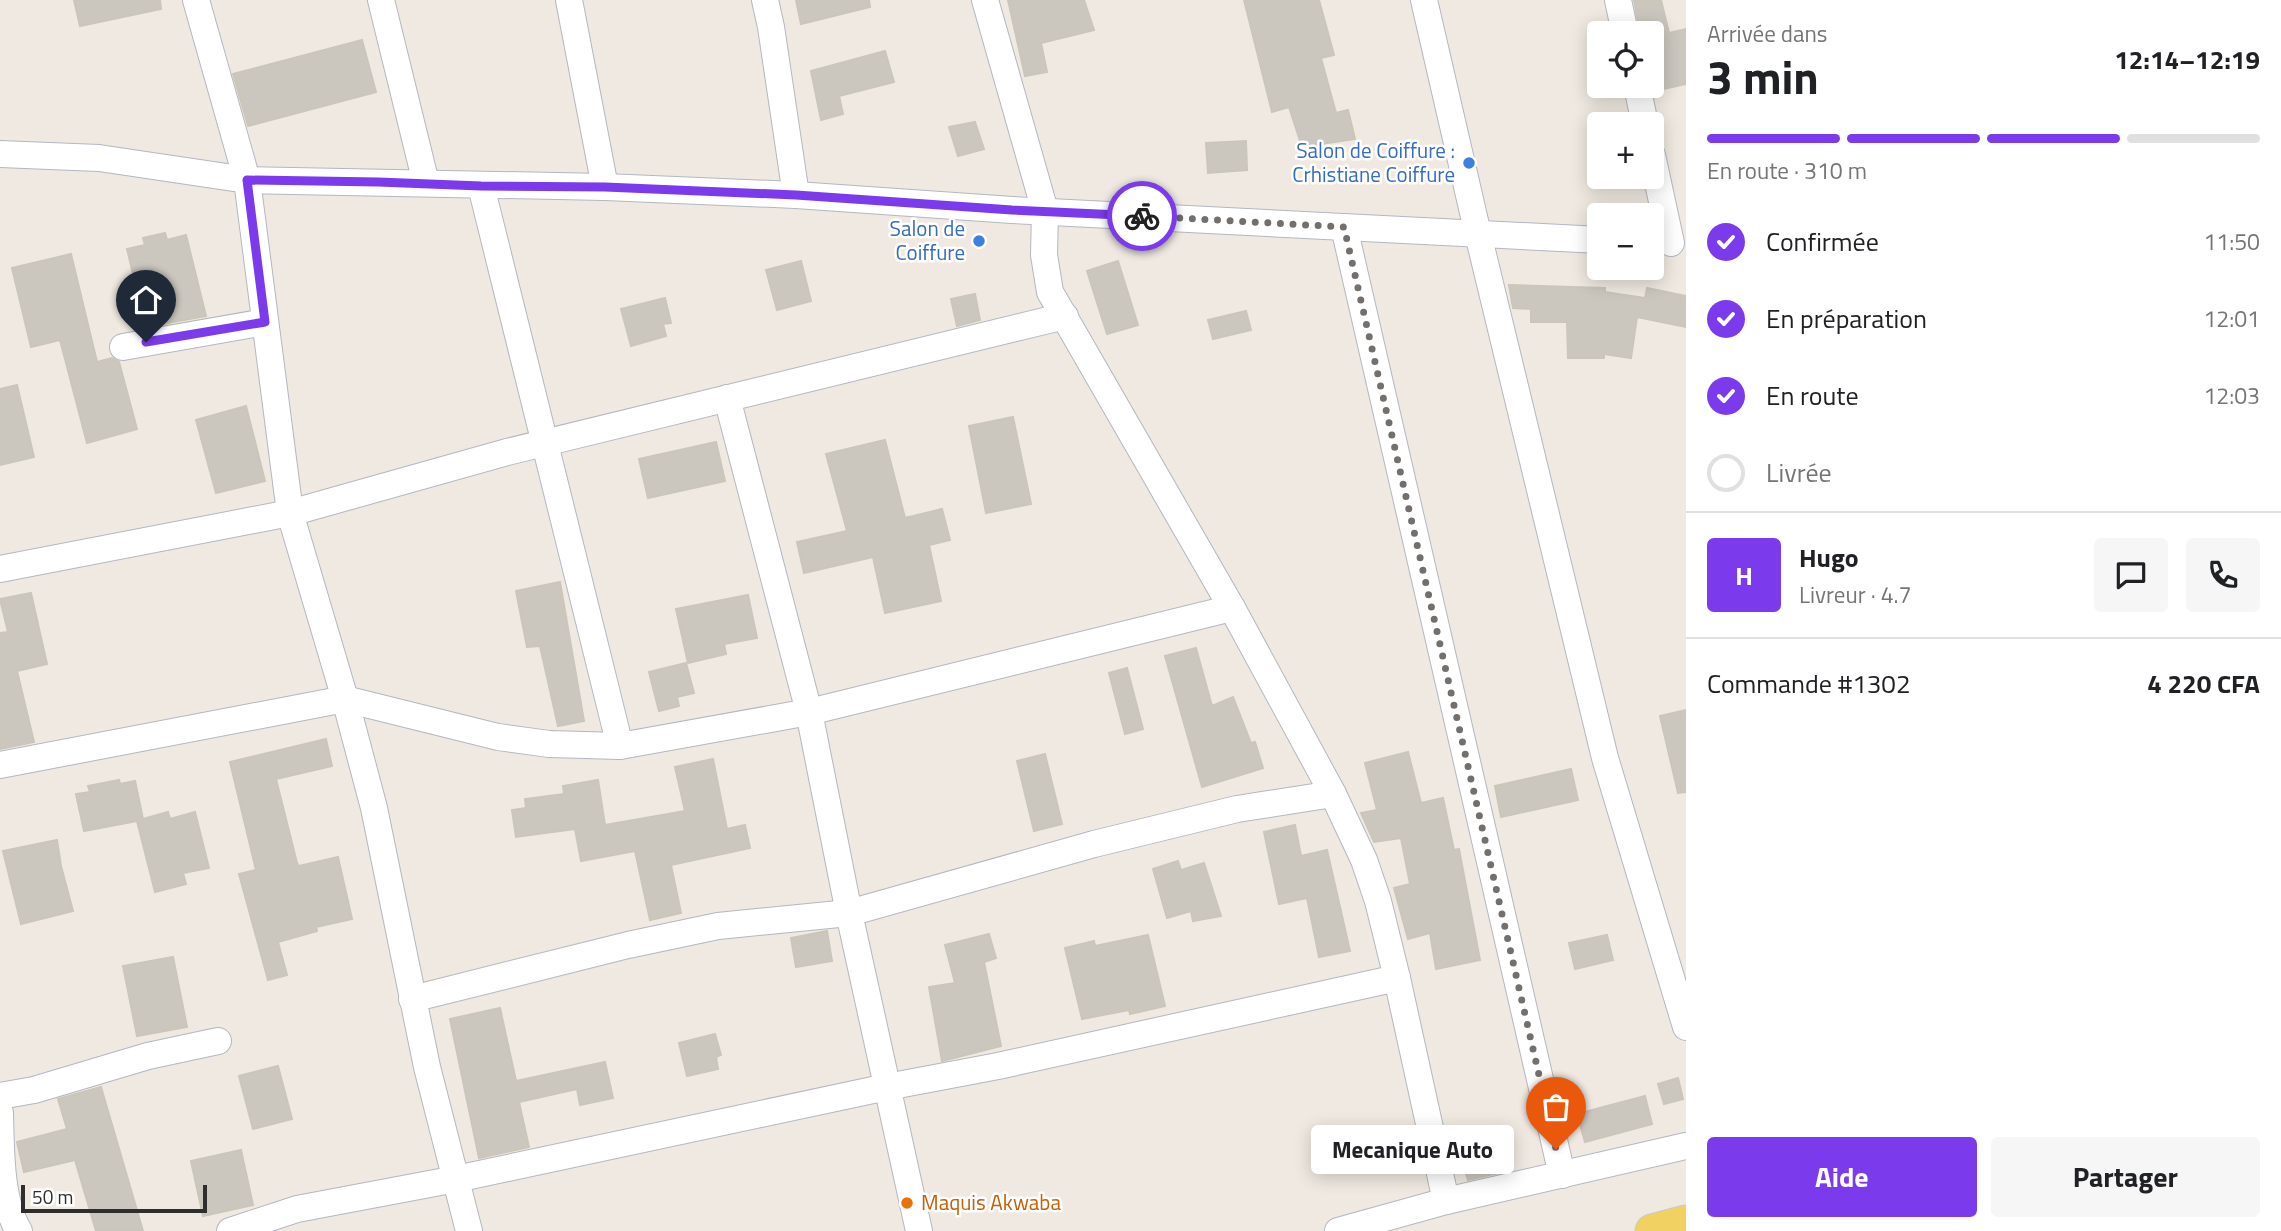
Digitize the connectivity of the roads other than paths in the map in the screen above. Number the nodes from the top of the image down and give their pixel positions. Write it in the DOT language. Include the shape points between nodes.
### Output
graph roads {
  1 [pos="196,0"];
  2 [pos="381,0"];
  3 [pos="569,0"];
  4 [pos="765,0"];
  5 [pos="985,0"];
  6 [pos="1424,0"];
  7 [pos="1618,0"];
  8 [pos="1622,21"];
  9 [pos="0,154"];
  10 [pos="247,180"];
  11 [pos="426,183"];
  12 [pos="481,186"];
  13 [pos="605,187"];
  14 [pos="1659,189"];
  15 [pos="796,195"];
  16 [pos="1045,211"];
  17 [pos="1344,227"];
  18 [pos="1478,234"];
  19 [pos="1587,239"];
  20 [pos="1670,243"];
  21 [pos="1065,316"];
  22 [pos="265,322"];
  23 [pos="123,347"];
  24 [pos="727,398"];
  25 [pos="545,442"];
  26 [pos="290,513"];
  27 [pos="0,569"];
  28 [pos="1232,608"];
  29 [pos="345,699"];
  30 [pos="809,712"];
  31 [pos="620,746"];
  32 [pos="0,765"];
  33 [pos="1333,793"];
  34 [pos="849,913"];
  35 [pos="1397,978"];
  36 [pos="412,999"];
  37 [pos="1686,1027"];
  38 [pos="218,1041"];
  39 [pos="887,1087"];
  40 [pos="0,1096"];
  41 [pos="0,1113"];
  42 [pos="1686,1146"];
  43 [pos="1562,1175"];
  44 [pos="456,1179"];
  45 [pos="1446,1201"];
  46 [pos="1686,1222"];
  47 [pos="19,1231"];
  48 [pos="230,1231"];
  49 [pos="469,1231"];
  50 [pos="919,1231"];
  51 [pos="1338,1231"];
  52 [pos="1652,1231"];
  1 -- 10 [label="street"];
  2 -- 11 [label="street"];
  3 -- 13 [label="street"];
  4 -- 15 [label="street"];
  5 -- 16 [label="street"];
  6 -- 18 [label="street"];
  7 -- 8 [label="street"];
  9 -- 10 [label="street" via="99,158"];
  10 -- 11 [label="street"];
  10 -- 22 [label="street"];
  11 -- 12 [label="street"];
  12 -- 13 [label="street"];
  12 -- 25 [label="street"];
  13 -- 15 [label="street"];
  14 -- 20 [label="street"];
  15 -- 16 [label="street"];
  16 -- 17 [label="street"];
  16 -- 21 [label="street" via="1044,255 1050,292"];
  17 -- 18 [label="street"];
  17 -- 43 [label="street"];
  18 -- 19 [label="street"];
  18 -- 37 [label="street" via="1605,758"];
  21 -- 24 [label="street"];
  21 -- 28 [label="street"];
  22 -- 23 [label="street"];
  22 -- 26 [label="street"];
  24 -- 25 [label="street"];
  24 -- 30 [label="street"];
  25 -- 26 [label="street"];
  25 -- 31 [label="street"];
  26 -- 27 [label="street"];
  26 -- 29 [label="street"];
  28 -- 30 [label="street"];
  28 -- 33 [label="street"];
  29 -- 31 [label="street" via="498,737"];
  29 -- 32 [label="street"];
  29 -- 36 [label="street" via="374,807"];
  30 -- 31 [label="street"];
  30 -- 34 [label="street"];
  33 -- 34 [label="street" via="1237,809 1094,844"];
  33 -- 35 [label="street" via="1364,860"];
  34 -- 36 [label="street" via="687,932"];
  34 -- 39 [label="street"];
  35 -- 39 [label="street"];
  35 -- 45 [label="street"];
  36 -- 44 [label="street"];
  38 -- 40 [label="street"];
  39 -- 44 [label="street"];
  39 -- 50 [label="street"];
  41 -- 47 [label="street" via="1,1170"];
  42 -- 43 [label="street"];
  43 -- 45 [label="street"];
  44 -- 48 [label="street" via="297,1209"];
  44 -- 49 [label="street"];
  45 -- 51 [label="street"];
  46 -- 52 [label="main road"];
}
